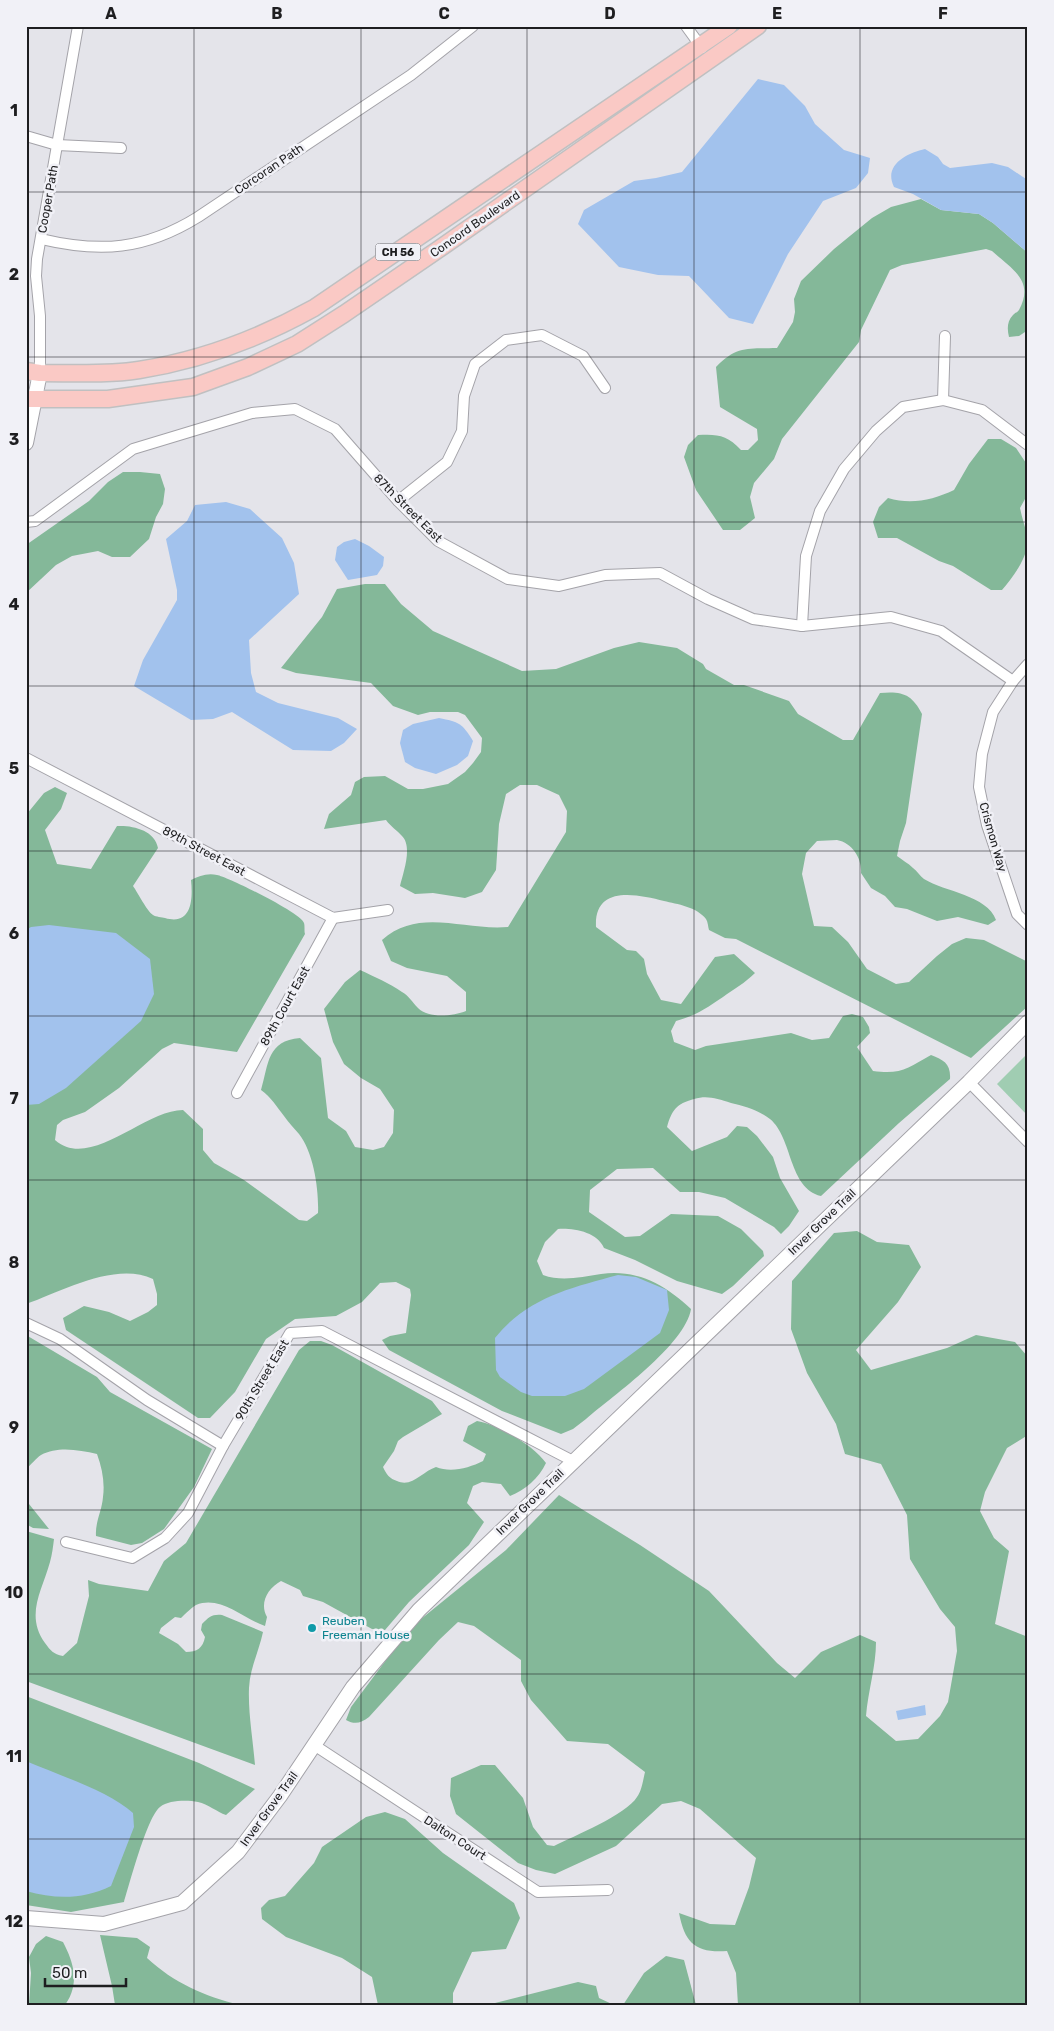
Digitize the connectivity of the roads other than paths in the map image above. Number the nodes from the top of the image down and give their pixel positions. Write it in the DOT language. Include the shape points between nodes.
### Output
graph roads {
  1 [pos="78,26"];
  2 [pos="473,26"];
  3 [pos="686,26"];
  4 [pos="729,26"];
  5 [pos="758,26"];
  6 [pos="700,46"];
  7 [pos="710,60"];
  8 [pos="26,136"];
  9 [pos="57,145"];
  10 [pos="122,148"];
  11 [pos="41,239"];
  12 [pos="31,276"];
  13 [pos="945,336"];
  14 [pos="33,372"];
  15 [pos="605,388"];
  16 [pos="30,399"];
  17 [pos="944,400"];
  18 [pos="26,443"];
  19 [pos="1028,445"];
  20 [pos="398,501"];
  21 [pos="26,522"];
  22 [pos="802,626"];
  23 [pos="1028,664"];
  24 [pos="1013,681"];
  25 [pos="26,758"];
  26 [pos="388,910"];
  27 [pos="333,918"];
  28 [pos="1028,926"];
  29 [pos="1028,1022"];
  30 [pos="969,1082"];
  31 [pos="236,1094"];
  32 [pos="1028,1142"];
  33 [pos="26,1323"];
  34 [pos="223,1446"];
  35 [pos="572,1461"];
  36 [pos="66,1542"];
  37 [pos="314,1745"];
  38 [pos="608,1890"];
  39 [pos="26,1918"];
  1 -- 9 [label="street, Cooper Path"];
  2 -- 11 [label="street, Corcoran Path" via="411,75 171,232 116,248 68,246"];
  3 -- 6 [label="street"];
  4 -- 6 [label="main road, Concord Boulevard / CH 56"];
  5 -- 7 [label="main road, Concord Boulevard / CH 56"];
  6 -- 7 [label="street"];
  6 -- 14 [label="main road, Concord Boulevard / CH 56" via="314,308 274,330 213,353 138,370"];
  7 -- 16 [label="main road, Concord Boulevard / CH 56" via="297,344 248,367 193,387 108,399"];
  8 -- 9 [label="street"];
  9 -- 10 [label="street"];
  9 -- 11 [label="street, Cooper Path"];
  11 -- 12 [label="street, Cooper Path"];
  12 -- 14 [label="street, Cooper Path" via="40,316"];
  13 -- 17 [label="street"];
  14 -- 16 [label="street"];
  15 -- 20 [label="street" via="583,356 542,335 506,340 475,364 464,396 462,431 447,462"];
  16 -- 18 [label="street"];
  17 -- 19 [label="street" via="982,410"];
  17 -- 22 [label="street" via="903,408 876,431 844,470 820,511 806,556"];
  20 -- 21 [label="street, 87th Street East" via="335,429 295,409 252,413 133,449 35,521"];
  20 -- 22 [label="street, 87th Street East" via="438,541 508,579 559,586 605,575 660,573 753,619"];
  22 -- 24 [label="street, 87th Street East" via="891,618 900,620 941,631"];
  23 -- 24 [label="street, Crismon Way"];
  24 -- 28 [label="street, Crismon Way" via="993,712 982,754 979,787 987,825 1016,914"];
  25 -- 27 [label="street, 89th Street East"];
  26 -- 27 [label="street"];
  27 -- 31 [label="street, 89th Court East"];
  29 -- 30 [label="street, Inver Grove Trail"];
  30 -- 32 [label="street"];
  30 -- 35 [label="street, Inver Grove Trail"];
  33 -- 34 [label="street" via="60,1339 147,1400"];
  34 -- 35 [label="street, 90th Street East" via="290,1333 322,1331"];
  34 -- 36 [label="street" via="188,1513 165,1538 132,1558"];
  35 -- 37 [label="street, Inver Grove Trail" via="389,1643 353,1687"];
  37 -- 38 [label="street, Dalton Court" via="538,1892"];
  37 -- 39 [label="street, Inver Grove Trail" via="238,1852 182,1903 104,1924"];
}
